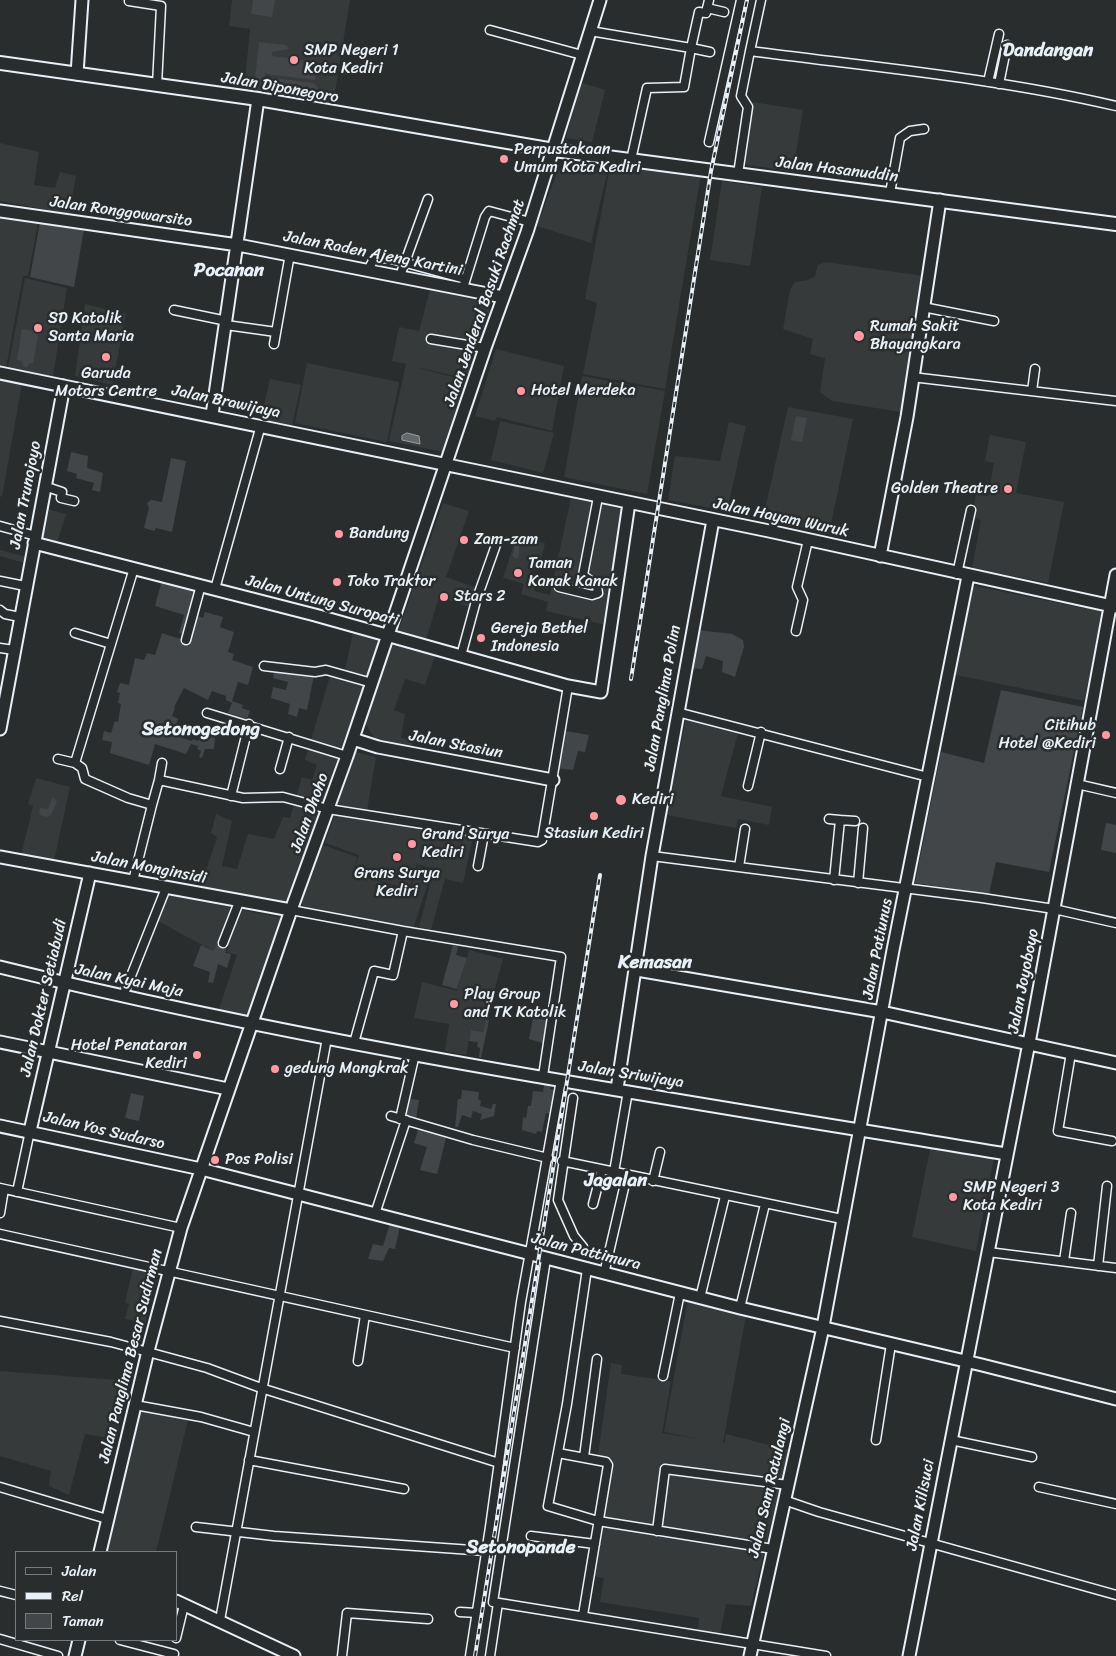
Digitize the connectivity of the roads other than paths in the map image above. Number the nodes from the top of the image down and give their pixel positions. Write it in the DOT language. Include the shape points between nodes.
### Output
graph roads {
  1 [pos="82,0"];
  2 [pos="600,0"];
  3 [pos="741,0"];
  4 [pos="761,0"];
  5 [pos="129,1"];
  6 [pos="708,4"];
  7 [pos="724,12"];
  8 [pos="490,30"];
  9 [pos="590,31"];
  10 [pos="999,34"];
  11 [pos="1007,45"];
  12 [pos="691,48"];
  13 [pos="750,51"];
  14 [pos="710,52"];
  15 [pos="582,55"];
  16 [pos="0,63"];
  17 [pos="77,74"];
  18 [pos="988,82"];
  19 [pos="999,84"];
  20 [pos="157,85"];
  21 [pos="258,99"];
  22 [pos="1116,106"];
  23 [pos="924,129"];
  24 [pos="709,142"];
  25 [pos="554,150"];
  26 [pos="631,160"];
  27 [pos="738,174"];
  28 [pos="890,193"];
  29 [pos="428,199"];
  30 [pos="940,200"];
  31 [pos="0,211"];
  32 [pos="530,222"];
  33 [pos="1116,224"];
  34 [pos="238,245"];
  35 [pos="290,254"];
  36 [pos="405,263"];
  37 [pos="368,270"];
  38 [pos="400,276"];
  39 [pos="464,284"];
  40 [pos="503,297"];
  41 [pos="923,307"];
  42 [pos="174,310"];
  43 [pos="994,321"];
  44 [pos="227,323"];
  45 [pos="276,332"];
  46 [pos="431,339"];
  47 [pos="274,344"];
  48 [pos="485,348"];
  49 [pos="1035,369"];
  50 [pos="0,373"];
  51 [pos="912,377"];
  52 [pos="64,386"];
  53 [pos="1032,391"];
  54 [pos="1116,401"];
  55 [pos="212,415"];
  56 [pos="261,425"];
  57 [pos="445,466"];
  58 [pos="44,486"];
  59 [pos="598,497"];
  60 [pos="74,501"];
  61 [pos="629,504"];
  62 [pos="971,510"];
  63 [pos="713,520"];
  64 [pos="0,526"];
  65 [pos="35,540"];
  66 [pos="808,540"];
  67 [pos="497,542"];
  68 [pos="880,556"];
  69 [pos="134,568"];
  70 [pos="1116,574"];
  71 [pos="963,575"];
  72 [pos="0,581"];
  73 [pos="201,585"];
  74 [pos="25,586"];
  75 [pos="559,587"];
  76 [pos="215,588"];
  77 [pos="1113,606"];
  78 [pos="2,612"];
  79 [pos="20,617"];
  80 [pos="0,621"];
  81 [pos="796,631"];
  82 [pos="74,633"];
  83 [pos="388,636"];
  84 [pos="186,640"];
  85 [pos="111,644"];
  86 [pos="0,648"];
  87 [pos="14,650"];
  88 [pos="461,656"];
  89 [pos="264,666"];
  90 [pos="5,673"];
  91 [pos="372,683"];
  92 [pos="568,686"];
  93 [pos="677,712"];
  94 [pos="207,713"];
  95 [pos="249,724"];
  96 [pos="0,729"];
  97 [pos="761,732"];
  98 [pos="290,737"];
  99 [pos="353,739"];
  100 [pos="347,756"];
  101 [pos="58,758"];
  102 [pos="75,763"];
  103 [pos="162,763"];
  104 [pos="280,769"];
  105 [pos="928,777"];
  106 [pos="159,780"];
  107 [pos="553,780"];
  108 [pos="1077,784"];
  109 [pos="748,786"];
  110 [pos="1116,793"];
  111 [pos="231,796"];
  112 [pos="152,805"];
  113 [pos="328,809"];
  114 [pos="829,819"];
  115 [pos="840,820"];
  116 [pos="855,821"];
  117 [pos="863,828"];
  118 [pos="745,830"];
  119 [pos="484,834"];
  120 [pos="652,856"];
  121 [pos="0,857"];
  122 [pos="478,866"];
  123 [pos="739,866"];
  124 [pos="90,873"];
  125 [pos="834,880"];
  126 [pos="133,881"];
  127 [pos="858,883"];
  128 [pos="166,888"];
  129 [pos="906,890"];
  130 [pos="239,902"];
  131 [pos="1054,909"];
  132 [pos="291,910"];
  133 [pos="1116,923"];
  134 [pos="403,931"];
  135 [pos="223,942"];
  136 [pos="0,967"];
  137 [pos="637,970"];
  138 [pos="64,983"];
  139 [pos="123,996"];
  140 [pos="882,1012"];
  141 [pos="251,1024"];
  142 [pos="327,1038"];
  143 [pos="0,1042"];
  144 [pos="354,1043"];
  145 [pos="1029,1043"];
  146 [pos="49,1052"];
  147 [pos="1071,1052"];
  148 [pos="415,1054"];
  149 [pos="1116,1063"];
  150 [pos="544,1076"];
  151 [pos="561,1080"];
  152 [pos="228,1089"];
  153 [pos="623,1090"];
  154 [pos="572,1098"];
  155 [pos="391,1116"];
  156 [pos="403,1119"];
  157 [pos="0,1126"];
  158 [pos="859,1130"];
  159 [pos="30,1131"];
  160 [pos="1112,1140"];
  161 [pos="660,1152"];
  162 [pos="1006,1154"];
  163 [pos="548,1158"];
  164 [pos="562,1161"];
  165 [pos="201,1169"];
  166 [pos="602,1170"];
  167 [pos="614,1172"];
  168 [pos="626,1175"];
  169 [pos="653,1181"];
  170 [pos="1107,1186"];
  171 [pos="2,1188"];
  172 [pos="17,1192"];
  173 [pos="297,1193"];
  174 [pos="725,1196"];
  175 [pos="593,1204"];
  176 [pos="765,1204"];
  177 [pos="0,1213"];
  178 [pos="376,1214"];
  179 [pos="1071,1214"];
  180 [pos="842,1219"];
  181 [pos="182,1228"];
  182 [pos="0,1234"];
  183 [pos="583,1247"];
  184 [pos="988,1252"];
  185 [pos="529,1255"];
  186 [pos="546,1259"];
  187 [pos="1064,1262"];
  188 [pos="1098,1266"];
  189 [pos="1116,1268"];
  190 [pos="587,1269"];
  191 [pos="169,1273"];
  192 [pos="604,1274"];
  193 [pos="680,1293"];
  194 [pos="280,1296"];
  195 [pos="700,1298"];
  196 [pos="740,1308"];
  197 [pos="365,1315"];
  198 [pos="0,1321"];
  199 [pos="822,1328"];
  200 [pos="891,1344"];
  201 [pos="515,1348"];
  202 [pos="148,1351"];
  203 [pos="598,1359"];
  204 [pos="358,1361"];
  205 [pos="966,1361"];
  206 [pos="663,1376"];
  207 [pos="261,1388"];
  208 [pos="1116,1399"];
  209 [pos="135,1405"];
  210 [pos="254,1432"];
  211 [pos="876,1440"];
  212 [pos="951,1440"];
  213 [pos="558,1452"];
  214 [pos="584,1457"];
  215 [pos="1032,1457"];
  216 [pos="249,1460"];
  217 [pos="499,1462"];
  218 [pos="788,1485"];
  219 [pos="0,1487"];
  220 [pos="1039,1487"];
  221 [pos="404,1489"];
  222 [pos="784,1500"];
  223 [pos="1116,1504"];
  224 [pos="107,1519"];
  225 [pos="598,1521"];
  226 [pos="196,1527"];
  227 [pos="657,1531"];
  228 [pos="236,1532"];
  229 [pos="531,1536"];
  230 [pos="930,1543"];
  231 [pos="595,1544"];
  232 [pos="773,1549"];
  233 [pos="100,1551"];
  234 [pos="486,1551"];
  235 [pos="0,1591"];
  236 [pos="15,1595"];
  237 [pos="1116,1595"];
  238 [pos="180,1603"];
  239 [pos="498,1603"];
  240 [pos="460,1612"];
  241 [pos="477,1614"];
  242 [pos="583,1616"];
  243 [pos="428,1619"];
  244 [pos="220,1620"];
  245 [pos="178,1621"];
  246 [pos="0,1639"];
  247 [pos="79,1641"];
  248 [pos="124,1641"];
  249 [pos="176,1641"];
  250 [pos="22,1646"];
  251 [pos="751,1650"];
  252 [pos="173,1655"];
  253 [pos="20,1656"];
  254 [pos="58,1656"];
  255 [pos="75,1656"];
  256 [pos="294,1656"];
  257 [pos="342,1656"];
  258 [pos="470,1656"];
  259 [pos="490,1656"];
  260 [pos="826,1656"];
  261 [pos="909,1656"];
  1 -- 17 [label="street"];
  2 -- 9 [label="street, Jalan Jenderal Basuki Rachmat"];
  3 -- 24 [label="street"];
  4 -- 13 [label="street"];
  5 -- 20 [label="street" via="161,6"];
  6 -- 7 [label="street"];
  6 -- 12 [label="street" via="706,13 699,12"];
  8 -- 15 [label="street"];
  9 -- 12 [label="street"];
  9 -- 15 [label="street, Jalan Jenderal Basuki Rachmat"];
  10 -- 18 [label="street"];
  11 -- 19 [label="street"];
  12 -- 14 [label="street"];
  12 -- 26 [label="street" via="684,87 647,88"];
  13 -- 18 [label="street"];
  13 -- 27 [label="street" via="741,96 748,107"];
  15 -- 25 [label="street, Jalan Jenderal Basuki Rachmat"];
  16 -- 17 [label="main road, Jalan Diponegoro"];
  17 -- 20 [label="main road, Jalan Diponegoro"];
  18 -- 19 [label="street"];
  19 -- 22 [label="street"];
  20 -- 21 [label="main road, Jalan Diponegoro"];
  21 -- 25 [label="main road, Jalan Diponegoro"];
  21 -- 34 [label="street"];
  23 -- 28 [label="street" via="900,138"];
  25 -- 26 [label="main road, Jalan Hasanuddin"];
  25 -- 32 [label="street, Jalan Jenderal Basuki Rachmat"];
  26 -- 27 [label="main road, Jalan Hasanuddin"];
  27 -- 28 [label="main road, Jalan Hasanuddin"];
  28 -- 30 [label="main road, Jalan Hasanuddin"];
  29 -- 36 [label="street"];
  30 -- 33 [label="main road, Jalan Hasanuddin"];
  30 -- 41 [label="street"];
  31 -- 34 [label="street, Jalan Ronggowarsito"];
  32 -- 39 [label="street" via="489,211"];
  32 -- 40 [label="street, Jalan Jenderal Basuki Rachmat"];
  34 -- 35 [label="street, Jalan Raden Ajeng Kartini"];
  34 -- 44 [label="street"];
  35 -- 37 [label="street, Jalan Raden Ajeng Kartini"];
  35 -- 45 [label="street"];
  36 -- 37 [label="street" via="388,258 374,259"];
  36 -- 38 [label="street"];
  36 -- 39 [label="street"];
  37 -- 38 [label="street, Jalan Raden Ajeng Kartini"];
  38 -- 39 [label="street, Jalan Raden Ajeng Kartini"];
  39 -- 40 [label="street, Jalan Raden Ajeng Kartini"];
  40 -- 48 [label="street, Jalan Jenderal Basuki Rachmat"];
  41 -- 43 [label="street"];
  41 -- 51 [label="street"];
  42 -- 44 [label="street"];
  44 -- 45 [label="street"];
  44 -- 55 [label="street"];
  45 -- 47 [label="street"];
  46 -- 48 [label="street"];
  48 -- 57 [label="street, Jalan Jenderal Basuki Rachmat"];
  49 -- 53 [label="street"];
  50 -- 52 [label="street, Jalan Brawijaya"];
  51 -- 53 [label="street"];
  51 -- 68 [label="street"];
  52 -- 55 [label="street, Jalan Brawijaya"];
  52 -- 58 [label="street, Jalan Trunojoyo"];
  53 -- 54 [label="street"];
  55 -- 56 [label="street, Jalan Brawijaya"];
  56 -- 57 [label="street, Jalan Brawijaya"];
  56 -- 76 [label="street"];
  57 -- 59 [label="street, Jalan Hayam Wuruk"];
  57 -- 83 [label="street, Jalan Dhoho"];
  58 -- 60 [label="street" via="62,492 62,498"];
  58 -- 65 [label="street, Jalan Trunojoyo"];
  59 -- 61 [label="street, Jalan Hayam Wuruk"];
  59 -- 75 [label="street" via="583,575 596,586 598,593 592,595"];
  61 -- 63 [label="street, Jalan Hayam Wuruk"];
  61 -- 92 [label="street, Jalan Untung Suropati" via="601,692"];
  62 -- 71 [label="street"];
  63 -- 66 [label="street, Jalan Hayam Wuruk"];
  63 -- 93 [label="street, Jalan Panglima Polim"];
  64 -- 65 [label="street"];
  65 -- 69 [label="street, Jalan Untung Suropati"];
  65 -- 74 [label="street, Jalan Trunojoyo"];
  66 -- 68 [label="street, Jalan Hayam Wuruk"];
  66 -- 81 [label="street" via="797,587 803,600"];
  67 -- 88 [label="street"];
  68 -- 71 [label="street, Jalan Hayam Wuruk"];
  69 -- 73 [label="street, Jalan Untung Suropati"];
  69 -- 85 [label="street"];
  70 -- 77 [label="street, Jalan Joyoboyo"];
  71 -- 77 [label="street, Jalan Hayam Wuruk"];
  71 -- 105 [label="street, Jalan Patiunus"];
  72 -- 74 [label="street"];
  73 -- 76 [label="street, Jalan Untung Suropati"];
  73 -- 84 [label="street"];
  74 -- 79 [label="street, Jalan Trunojoyo"];
  76 -- 83 [label="street, Jalan Untung Suropati"];
  77 -- 108 [label="street, Jalan Joyoboyo"];
  78 -- 79 [label="street"];
  78 -- 80 [label="street"];
  79 -- 87 [label="street, Jalan Trunojoyo"];
  82 -- 85 [label="street"];
  83 -- 88 [label="street, Jalan Untung Suropati"];
  83 -- 91 [label="street, Jalan Dhoho"];
  85 -- 102 [label="street"];
  86 -- 87 [label="street"];
  87 -- 90 [label="street, Jalan Trunojoyo"];
  88 -- 92 [label="street, Jalan Untung Suropati"];
  89 -- 91 [label="street" via="315,672 326,670"];
  90 -- 96 [label="street, Jalan Trunojoyo"];
  91 -- 99 [label="street, Jalan Dhoho"];
  92 -- 107 [label="street"];
  93 -- 97 [label="street"];
  93 -- 120 [label="street, Jalan Panglima Polim"];
  94 -- 95 [label="street"];
  95 -- 98 [label="street"];
  95 -- 111 [label="street"];
  97 -- 105 [label="street"];
  97 -- 109 [label="street"];
  98 -- 100 [label="street"];
  98 -- 104 [label="street"];
  99 -- 100 [label="street, Jalan Dhoho"];
  99 -- 107 [label="street, Jalan Stasiun" via="378,747"];
  100 -- 113 [label="street, Jalan Dhoho"];
  101 -- 102 [label="street"];
  102 -- 112 [label="street" via="82,768 85,779"];
  103 -- 106 [label="street"];
  105 -- 129 [label="street, Jalan Patiunus"];
  106 -- 111 [label="street"];
  106 -- 112 [label="street"];
  107 -- 119 [label="street" via="540,842"];
  108 -- 110 [label="street"];
  108 -- 131 [label="street, Jalan Joyoboyo"];
  111 -- 113 [label="street" via="254,799 283,797"];
  112 -- 126 [label="street"];
  113 -- 119 [label="street"];
  113 -- 132 [label="street, Jalan Dhoho"];
  114 -- 115 [label="street"];
  115 -- 116 [label="street"];
  115 -- 125 [label="street"];
  117 -- 127 [label="street"];
  118 -- 123 [label="street"];
  119 -- 122 [label="street"];
  120 -- 123 [label="street"];
  120 -- 137 [label="street, Jalan Panglima Polim"];
  121 -- 124 [label="street, Jalan Monginsidi"];
  123 -- 125 [label="street"];
  124 -- 126 [label="street, Jalan Monginsidi"];
  124 -- 138 [label="street, Jalan Dokter Setiabudi"];
  125 -- 127 [label="street"];
  126 -- 128 [label="street, Jalan Monginsidi"];
  127 -- 129 [label="street"];
  128 -- 130 [label="street, Jalan Monginsidi"];
  128 -- 139 [label="street"];
  129 -- 131 [label="street"];
  129 -- 140 [label="street, Jalan Patiunus"];
  130 -- 132 [label="street, Jalan Monginsidi"];
  130 -- 135 [label="street"];
  131 -- 133 [label="street"];
  131 -- 145 [label="street, Jalan Joyoboyo"];
  132 -- 134 [label="street"];
  132 -- 141 [label="street, Jalan Dhoho"];
  134 -- 144 [label="street" via="393,975 374,971"];
  134 -- 150 [label="street" via="563,959"];
  136 -- 138 [label="street, Jalan Kyai Maja"];
  137 -- 140 [label="street"];
  137 -- 153 [label="street, Jalan Panglima Polim"];
  138 -- 139 [label="street, Jalan Kyai Maja"];
  138 -- 146 [label="street, Jalan Dokter Setiabudi"];
  139 -- 141 [label="street, Jalan Kyai Maja"];
  140 -- 145 [label="street"];
  140 -- 158 [label="street, Jalan Patiunus"];
  141 -- 142 [label="street, Jalan Sriwijaya"];
  141 -- 152 [label="street, Jalan Dhoho"];
  142 -- 144 [label="street, Jalan Sriwijaya"];
  142 -- 173 [label="street"];
  143 -- 146 [label="street"];
  144 -- 148 [label="street, Jalan Sriwijaya"];
  145 -- 147 [label="street"];
  145 -- 162 [label="street, Jalan Joyoboyo"];
  146 -- 152 [label="street"];
  146 -- 159 [label="street, Jalan Dokter Setiabudi"];
  147 -- 149 [label="street"];
  147 -- 160 [label="street" via="1058,1131"];
  148 -- 150 [label="street, Jalan Sriwijaya"];
  148 -- 156 [label="street"];
  150 -- 151 [label="street, Jalan Sriwijaya"];
  151 -- 153 [label="street, Jalan Sriwijaya"];
  151 -- 163 [label="street"];
  152 -- 165 [label="street, Jalan Dhoho"];
  153 -- 158 [label="street, Jalan Sriwijaya"];
  153 -- 167 [label="street"];
  154 -- 164 [label="street"];
  155 -- 156 [label="street"];
  156 -- 163 [label="street"];
  156 -- 178 [label="street"];
  157 -- 159 [label="street, Jalan Yos Sudarso"];
  158 -- 162 [label="street, Jalan Sriwijaya"];
  158 -- 180 [label="street, Jalan Patiunus"];
  159 -- 165 [label="street, Jalan Yos Sudarso"];
  159 -- 172 [label="street"];
  161 -- 169 [label="street"];
  162 -- 184 [label="street, Jalan Joyoboyo"];
  163 -- 185 [label="street"];
  164 -- 166 [label="street"];
  164 -- 183 [label="street" via="558,1200 574,1236"];
  165 -- 173 [label="street, Jalan Pattimura"];
  165 -- 181 [label="street, Jalan Panglima Besar Sudirman"];
  166 -- 167 [label="street"];
  166 -- 175 [label="street"];
  167 -- 168 [label="street"];
  168 -- 169 [label="street"];
  168 -- 192 [label="street"];
  169 -- 174 [label="street"];
  170 -- 188 [label="street"];
  171 -- 172 [label="street"];
  171 -- 177 [label="street"];
  172 -- 181 [label="street"];
  173 -- 178 [label="street, Jalan Pattimura"];
  173 -- 194 [label="street"];
  174 -- 176 [label="street"];
  174 -- 195 [label="street"];
  176 -- 180 [label="street"];
  176 -- 196 [label="street"];
  178 -- 185 [label="street, Jalan Pattimura"];
  179 -- 187 [label="street"];
  180 -- 199 [label="street, Jalan Patiunus"];
  181 -- 191 [label="street, Jalan Panglima Besar Sudirman"];
  182 -- 191 [label="street"];
  184 -- 187 [label="street"];
  184 -- 205 [label="street, Jalan Joyoboyo"];
  185 -- 186 [label="street, Jalan Pattimura"];
  185 -- 201 [label="street"];
  186 -- 190 [label="street, Jalan Pattimura"];
  186 -- 239 [label="street" via="493,1598 493,1602"];
  187 -- 188 [label="street"];
  188 -- 189 [label="street"];
  190 -- 192 [label="street, Jalan Pattimura"];
  190 -- 213 [label="street"];
  191 -- 194 [label="street"];
  191 -- 202 [label="street, Jalan Panglima Besar Sudirman"];
  192 -- 193 [label="street, Jalan Pattimura"];
  193 -- 195 [label="street, Jalan Pattimura"];
  193 -- 206 [label="street"];
  194 -- 197 [label="street"];
  194 -- 207 [label="street"];
  195 -- 196 [label="street, Jalan Pattimura"];
  196 -- 199 [label="street, Jalan Pattimura"];
  197 -- 201 [label="street"];
  197 -- 204 [label="street"];
  198 -- 202 [label="street"];
  199 -- 200 [label="street, Jalan Pattimura"];
  199 -- 218 [label="street, Jalan Sam Ratulangi"];
  200 -- 205 [label="street, Jalan Pattimura"];
  200 -- 211 [label="street"];
  201 -- 217 [label="street"];
  202 -- 207 [label="street"];
  202 -- 209 [label="street, Jalan Panglima Besar Sudirman"];
  203 -- 214 [label="street"];
  205 -- 208 [label="street, Jalan Pattimura"];
  205 -- 212 [label="street, Jalan Kilisuci"];
  207 -- 210 [label="street"];
  207 -- 217 [label="street"];
  209 -- 210 [label="street" via="201,1417"];
  209 -- 224 [label="street, Jalan Panglima Besar Sudirman"];
  210 -- 216 [label="street"];
  212 -- 215 [label="street"];
  212 -- 230 [label="street, Jalan Kilisuci"];
  213 -- 214 [label="street"];
  213 -- 225 [label="street" via="548,1505"];
  214 -- 225 [label="street" via="608,1465"];
  216 -- 221 [label="street"];
  216 -- 228 [label="street"];
  217 -- 234 [label="street"];
  218 -- 222 [label="street, Jalan Sam Ratulangi"];
  218 -- 227 [label="street" via="665,1469"];
  219 -- 224 [label="street"];
  220 -- 223 [label="street"];
  222 -- 230 [label="street"];
  222 -- 232 [label="street, Jalan Sam Ratulangi"];
  224 -- 233 [label="street, Jalan Panglima Besar Sudirman"];
  225 -- 227 [label="street"];
  225 -- 231 [label="street"];
  226 -- 228 [label="street"];
  227 -- 232 [label="street"];
  228 -- 234 [label="street"];
  228 -- 244 [label="street"];
  229 -- 231 [label="street"];
  230 -- 237 [label="street"];
  230 -- 261 [label="street, Jalan Kilisuci"];
  231 -- 242 [label="street"];
  232 -- 251 [label="street, Jalan Sam Ratulangi"];
  234 -- 241 [label="street"];
  235 -- 236 [label="street"];
  238 -- 244 [label="street"];
  238 -- 245 [label="street"];
  239 -- 242 [label="street"];
  239 -- 259 [label="street"];
  240 -- 241 [label="street"];
  241 -- 258 [label="street"];
  242 -- 251 [label="street"];
  243 -- 257 [label="street" via="347,1613"];
  244 -- 256 [label="street"];
  246 -- 250 [label="street"];
  247 -- 255 [label="street"];
  248 -- 252 [label="street"];
  249 -- 252 [label="street"];
  250 -- 253 [label="street"];
  250 -- 254 [label="street"];
  251 -- 260 [label="street"];
}
